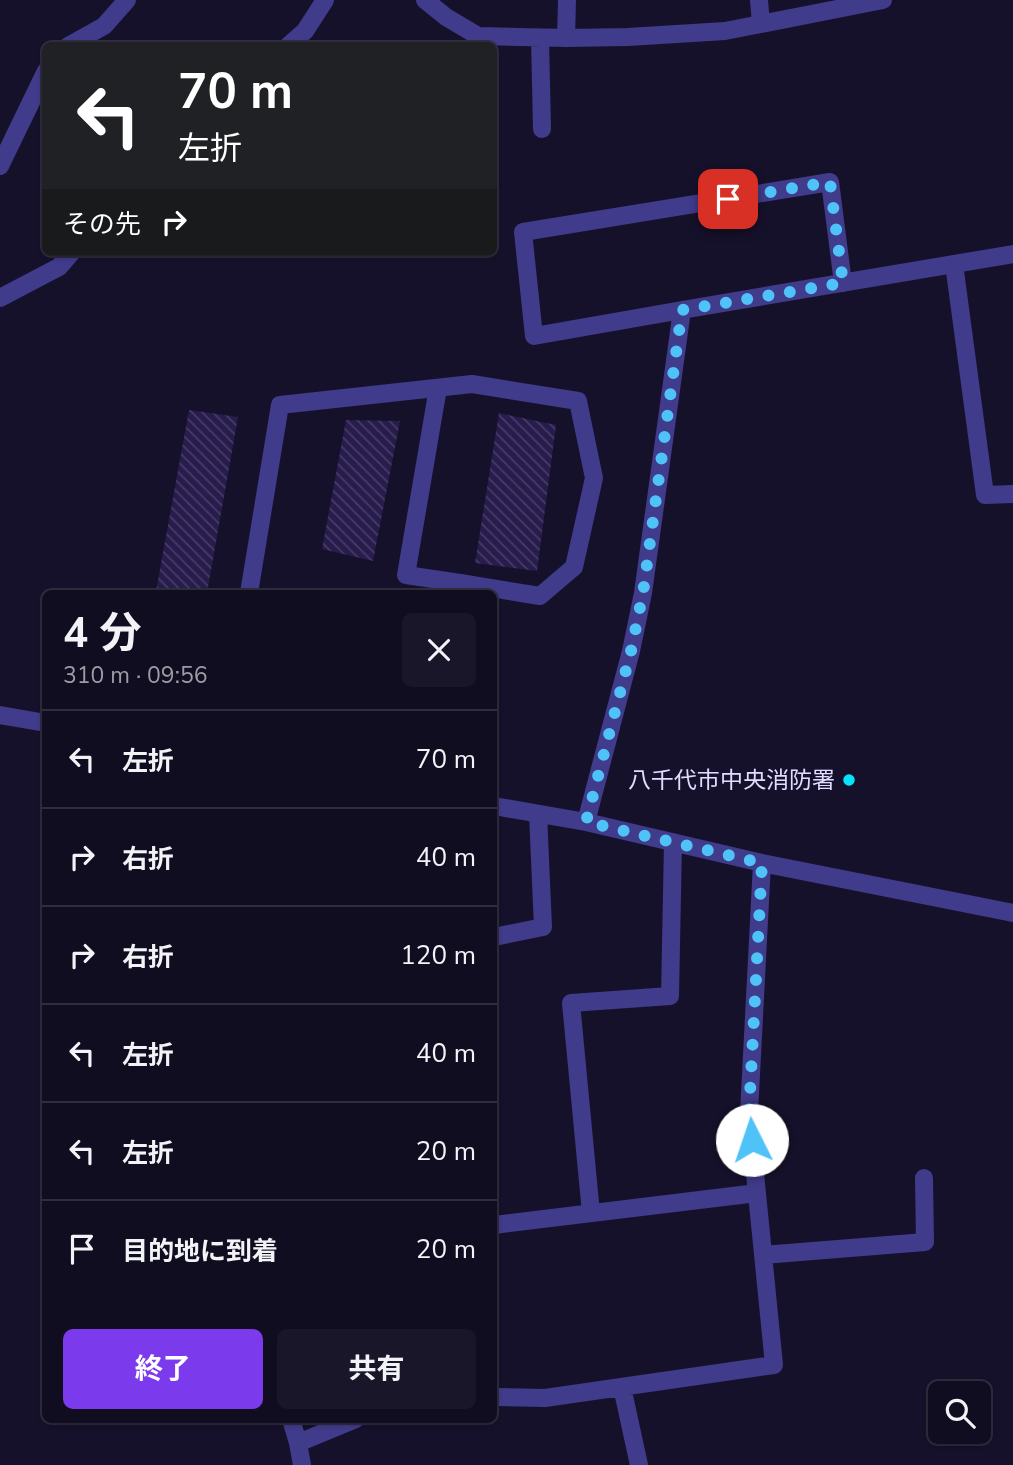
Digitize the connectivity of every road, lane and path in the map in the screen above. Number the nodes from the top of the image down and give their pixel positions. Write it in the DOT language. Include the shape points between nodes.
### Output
graph roads {
  1 [pos="127,0"];
  2 [pos="325,0"];
  3 [pos="425,0"];
  4 [pos="568,0"];
  5 [pos="760,0"];
  6 [pos="883,0"];
  7 [pos="761,24"];
  8 [pos="540,38"];
  9 [pos="566,38"];
  10 [pos="75,42"];
  11 [pos="293,42"];
  12 [pos="42,79"];
  13 [pos="542,129"];
  14 [pos="0,166"];
  15 [pos="1013,254"];
  16 [pos="69,256"];
  17 [pos="954,264"];
  18 [pos="843,283"];
  19 [pos="0,298"];
  20 [pos="682,310"];
  21 [pos="438,388"];
  22 [pos="1013,494"];
  23 [pos="459,588"];
  24 [pos="249,590"];
  25 [pos="479,590"];
  26 [pos="497,592"];
  27 [pos="0,715"];
  28 [pos="42,722"];
  29 [pos="497,807"];
  30 [pos="538,814"];
  31 [pos="586,822"];
  32 [pos="673,842"];
  33 [pos="762,863"];
  34 [pos="1013,913"];
  35 [pos="497,936"];
  36 [pos="923,1178"];
  37 [pos="757,1193"];
  38 [pos="591,1213"];
  39 [pos="497,1225"];
  40 [pos="763,1255"];
  41 [pos="622,1387"];
  42 [pos="497,1397"];
  43 [pos="291,1423"];
  44 [pos="346,1423"];
  45 [pos="298,1443"];
  46 [pos="302,1465"];
  47 [pos="639,1465"];
  1 -- 10 [label="street" via="104,26"];
  2 -- 11 [label="street"];
  3 -- 8 [label="street" via="478,36"];
  4 -- 9 [label="street"];
  5 -- 7 [label="street"];
  6 -- 7 [label="street"];
  7 -- 9 [label="street" via="725,31"];
  8 -- 9 [label="street"];
  8 -- 13 [label="street"];
  12 -- 14 [label="street"];
  15 -- 17 [label="street"];
  16 -- 19 [label="street" via="59,267"];
  17 -- 18 [label="street"];
  17 -- 22 [label="street" via="985,495"];
  18 -- 20 [label="street"];
  18 -- 20 [label="street" via="830,182 523,232 534,336"];
  20 -- 31 [label="street" via="643,593"];
  21 -- 23 [label="street" via="406,575"];
  21 -- 24 [label="street" via="280,405"];
  21 -- 26 [label="street" via="472,384 578,401 594,478 574,567 540,596"];
  23 -- 25 [label="street"];
  27 -- 28 [label="street"];
  29 -- 30 [label="street"];
  30 -- 31 [label="street"];
  30 -- 35 [label="street" via="543,927"];
  31 -- 32 [label="street"];
  32 -- 33 [label="street"];
  32 -- 38 [label="street" via="670,996 571,1003"];
  33 -- 34 [label="street"];
  33 -- 37 [label="street" via="749,1113"];
  36 -- 40 [label="street" via="925,1242"];
  37 -- 38 [label="street"];
  37 -- 40 [label="street"];
  38 -- 39 [label="street"];
  40 -- 41 [label="street" via="774,1365"];
  41 -- 42 [label="street" via="545,1398"];
  41 -- 47 [label="street"];
  43 -- 45 [label="street"];
  44 -- 45 [label="street"];
  45 -- 46 [label="street"];
}
